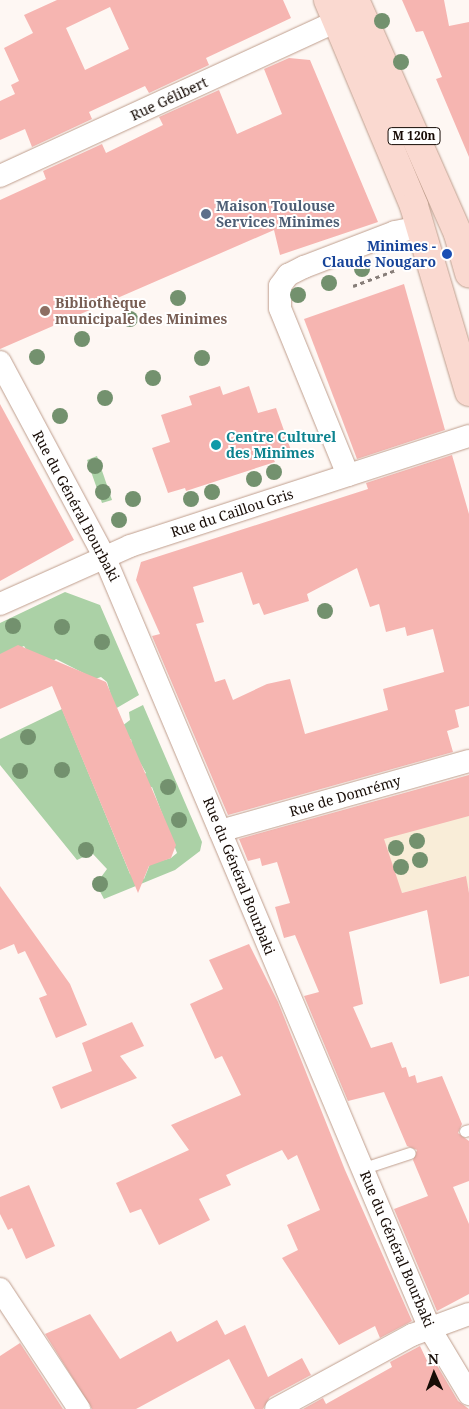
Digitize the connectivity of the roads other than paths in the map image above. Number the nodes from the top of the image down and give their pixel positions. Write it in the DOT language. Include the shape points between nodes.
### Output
graph roads {
  1 [pos="355,0"];
  2 [pos="332,10"];
  3 [pos="0,176"];
  4 [pos="421,227"];
  5 [pos="469,273"];
  6 [pos="0,362"];
  7 [pos="469,392"];
  8 [pos="469,436"];
  9 [pos="348,475"];
  10 [pos="104,556"];
  11 [pos="0,604"];
  12 [pos="469,761"];
  13 [pos="220,831"];
  14 [pos="410,1153"];
  15 [pos="364,1168"];
  16 [pos="0,1289"];
  17 [pos="469,1314"];
  18 [pos="430,1329"];
  19 [pos="469,1394"];
  20 [pos="79,1409"];
  21 [pos="276,1409"];
  1 -- 5 [label="main road, M 120n" via="458,234"];
  2 -- 3 [label="street, Rue Gélibert"];
  2 -- 4 [label="main road, M 120n"];
  4 -- 7 [label="main road, M 120n"];
  4 -- 9 [label="street" via="395,232 304,267 288,275 280,286 280,308"];
  6 -- 10 [label="street, Rue du Général Bourbaki"];
  8 -- 9 [label="street, Rue du Caillou Gris"];
  9 -- 10 [label="street, Rue du Caillou Gris"];
  10 -- 11 [label="street, Rue du Caillou Gris"];
  10 -- 13 [label="street, Rue du Général Bourbaki"];
  12 -- 13 [label="street, Rue de Domrémy"];
  13 -- 15 [label="street, Rue du Général Bourbaki"];
  14 -- 15 [label="lane"];
  15 -- 18 [label="street, Rue du Général Bourbaki"];
  16 -- 20 [label="street"];
  17 -- 18 [label="street"];
  18 -- 19 [label="street, Rue du Général Bourbaki"];
  18 -- 21 [label="street" via="412,1335"];
}
